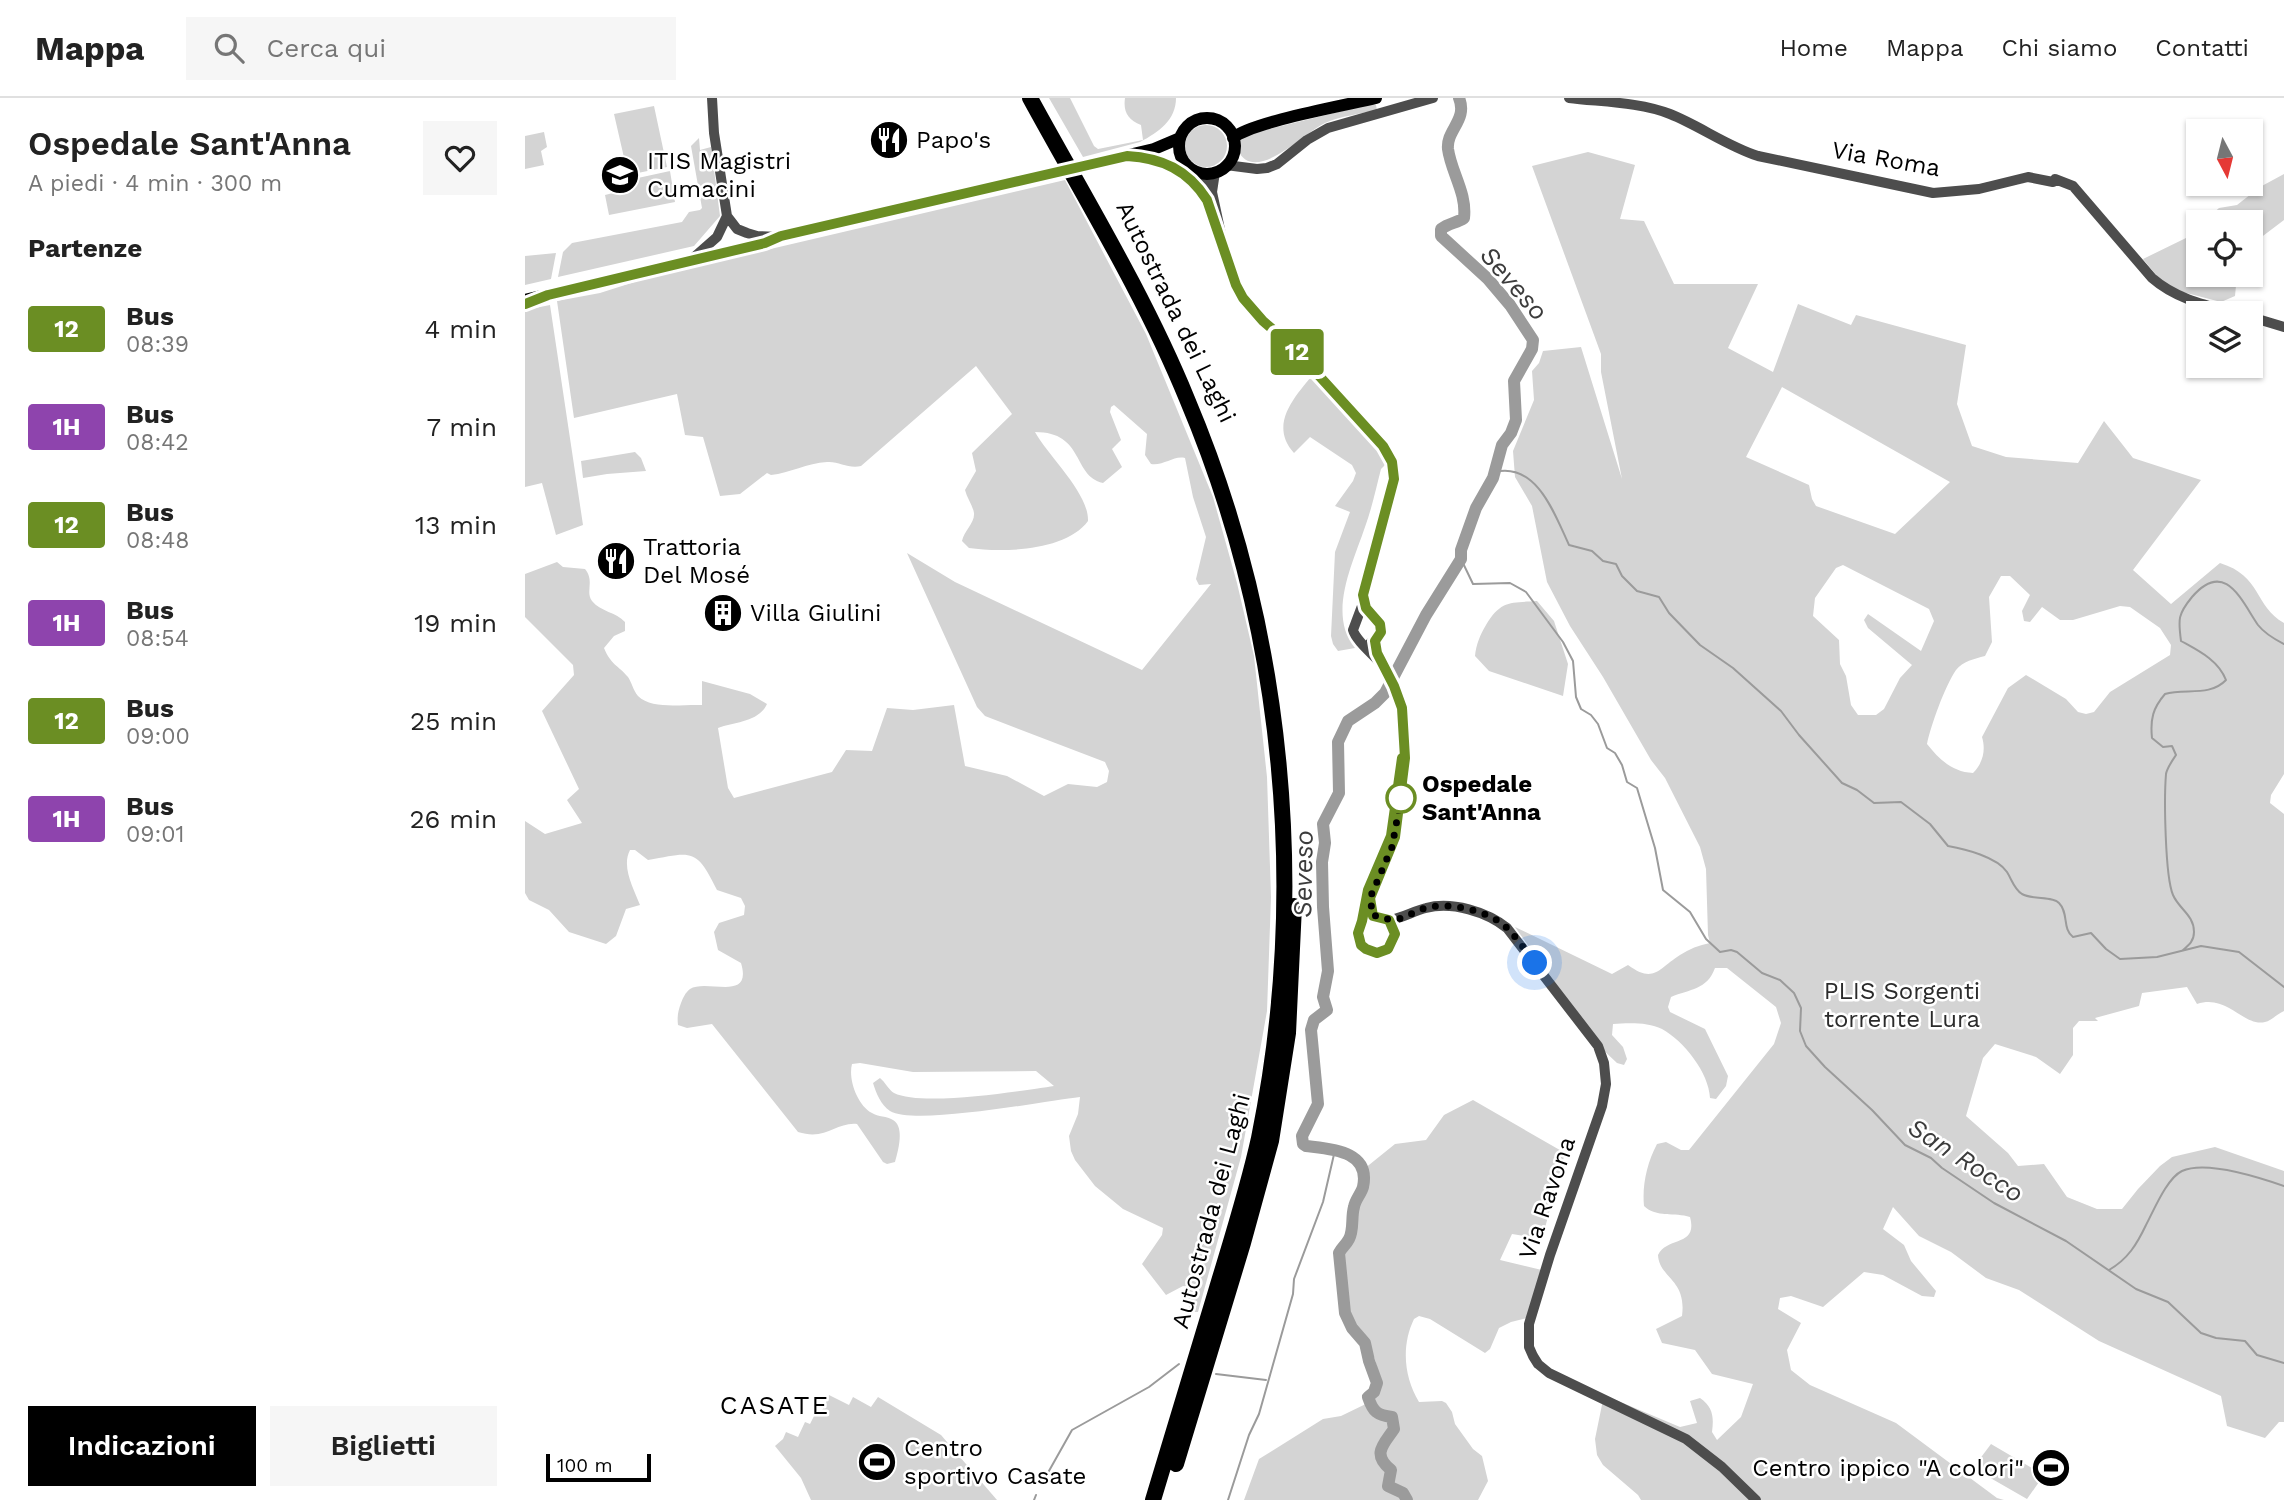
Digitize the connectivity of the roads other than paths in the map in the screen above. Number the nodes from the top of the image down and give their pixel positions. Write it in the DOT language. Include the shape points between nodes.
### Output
graph roads {
  1 [pos="712,98"];
  2 [pos="1021,98"];
  3 [pos="1030,98"];
  4 [pos="1040,98"];
  5 [pos="1376,98"];
  6 [pos="1433,98"];
  7 [pos="1569,98"];
  8 [pos="1230,133"];
  9 [pos="1180,138"];
  10 [pos="1154,149"];
  11 [pos="1127,156"];
  12 [pos="1182,158"];
  13 [pos="1069,160"];
  14 [pos="1228,165"];
  15 [pos="1200,173"];
  16 [pos="1080,181"];
  17 [pos="1212,192"];
  18 [pos="727,216"];
  19 [pos="737,229"];
  20 [pos="781,236"];
  21 [pos="1224,248"];
  22 [pos="736,250"];
  23 [pos="690,261"];
  24 [pos="525,300"];
  25 [pos="2195,301"];
  26 [pos="2263,321"];
  27 [pos="2284,327"];
  28 [pos="1363,595"];
  29 [pos="1372,616"];
  30 [pos="1357,619"];
  31 [pos="1370,642"];
  32 [pos="1368,918"];
  33 [pos="1402,918"];
  34 [pos="1389,920"];
  35 [pos="1395,931"];
  36 [pos="1153,1500"];
  37 [pos="1165,1500"];
  38 [pos="1756,1500"];
  1 -- 18 [label="street"];
  2 -- 13 [label="highway"];
  3 -- 13 [label="highway, Autostrada dei Laghi"];
  4 -- 13 [label="highway, Autostrada dei Laghi"];
  5 -- 8 [label="main road"];
  6 -- 14 [label="street" via="1328,128 1267,168"];
  7 -- 25 [label="street, Via Roma" via="1654,109 1758,156 1933,193 1979,189 2028,177 2055,179 2073,186 2152,278 2166,290"];
  8 -- 9 [label="main road" via="1218,121 1202,118 1185,128"];
  8 -- 14 [label="main road" via="1234,147"];
  9 -- 10 [label="main road"];
  9 -- 12 [label="main road"];
  10 -- 11 [label="main road"];
  10 -- 12 [label="main road"];
  11 -- 20 [label="main road"];
  11 -- 21 [label="street" via="1156,160 1186,175 1207,200"];
  12 -- 15 [label="main road"];
  13 -- 16 [label="highway, Autostrada dei Laghi"];
  14 -- 15 [label="main road"];
  14 -- 17 [label="street"];
  15 -- 17 [label="street"];
  16 -- 36 [label="highway, Autostrada dei Laghi" via="1164,346 1233,528 1260,635 1283,810 1285,902 1277,1032 1258,1140"];
  16 -- 37 [label="highway, Autostrada dei Laghi" via="1143,286 1178,358 1213,439 1240,520 1275,664 1295,846 1289,1033 1271,1141"];
  17 -- 21 [label="street"];
  18 -- 19 [label="street"];
  18 -- 23 [label="street" via="717,237"];
  19 -- 20 [label="street" via="757,236"];
  19 -- 22 [label="street"];
  20 -- 22 [label="main road"];
  21 -- 28 [label="street" via="1236,285 1251,309 1291,345 1390,455 1394,479"];
  22 -- 23 [label="main road"];
  23 -- 24 [label="main road"];
  26 -- 27 [label="street"];
  28 -- 29 [label="street"];
  28 -- 30 [label="street"];
  29 -- 30 [label="street"];
  29 -- 31 [label="street" via="1381,628 1380,636"];
  30 -- 31 [label="street" via="1353,635"];
  31 -- 32 [label="street" via="1402,708 1404,753 1391,836 1368,890"];
  32 -- 34 [label="street"];
  32 -- 35 [label="street" via="1358,939 1371,952 1388,949"];
  33 -- 34 [label="street, Via Ravona"];
  33 -- 35 [label="street"];
  33 -- 38 [label="street, Via Ravona" via="1445,906 1500,923 1594,1040 1604,1063 1602,1106 1529,1324 1533,1356 1549,1373 1693,1443"];
  34 -- 35 [label="street"];
}
